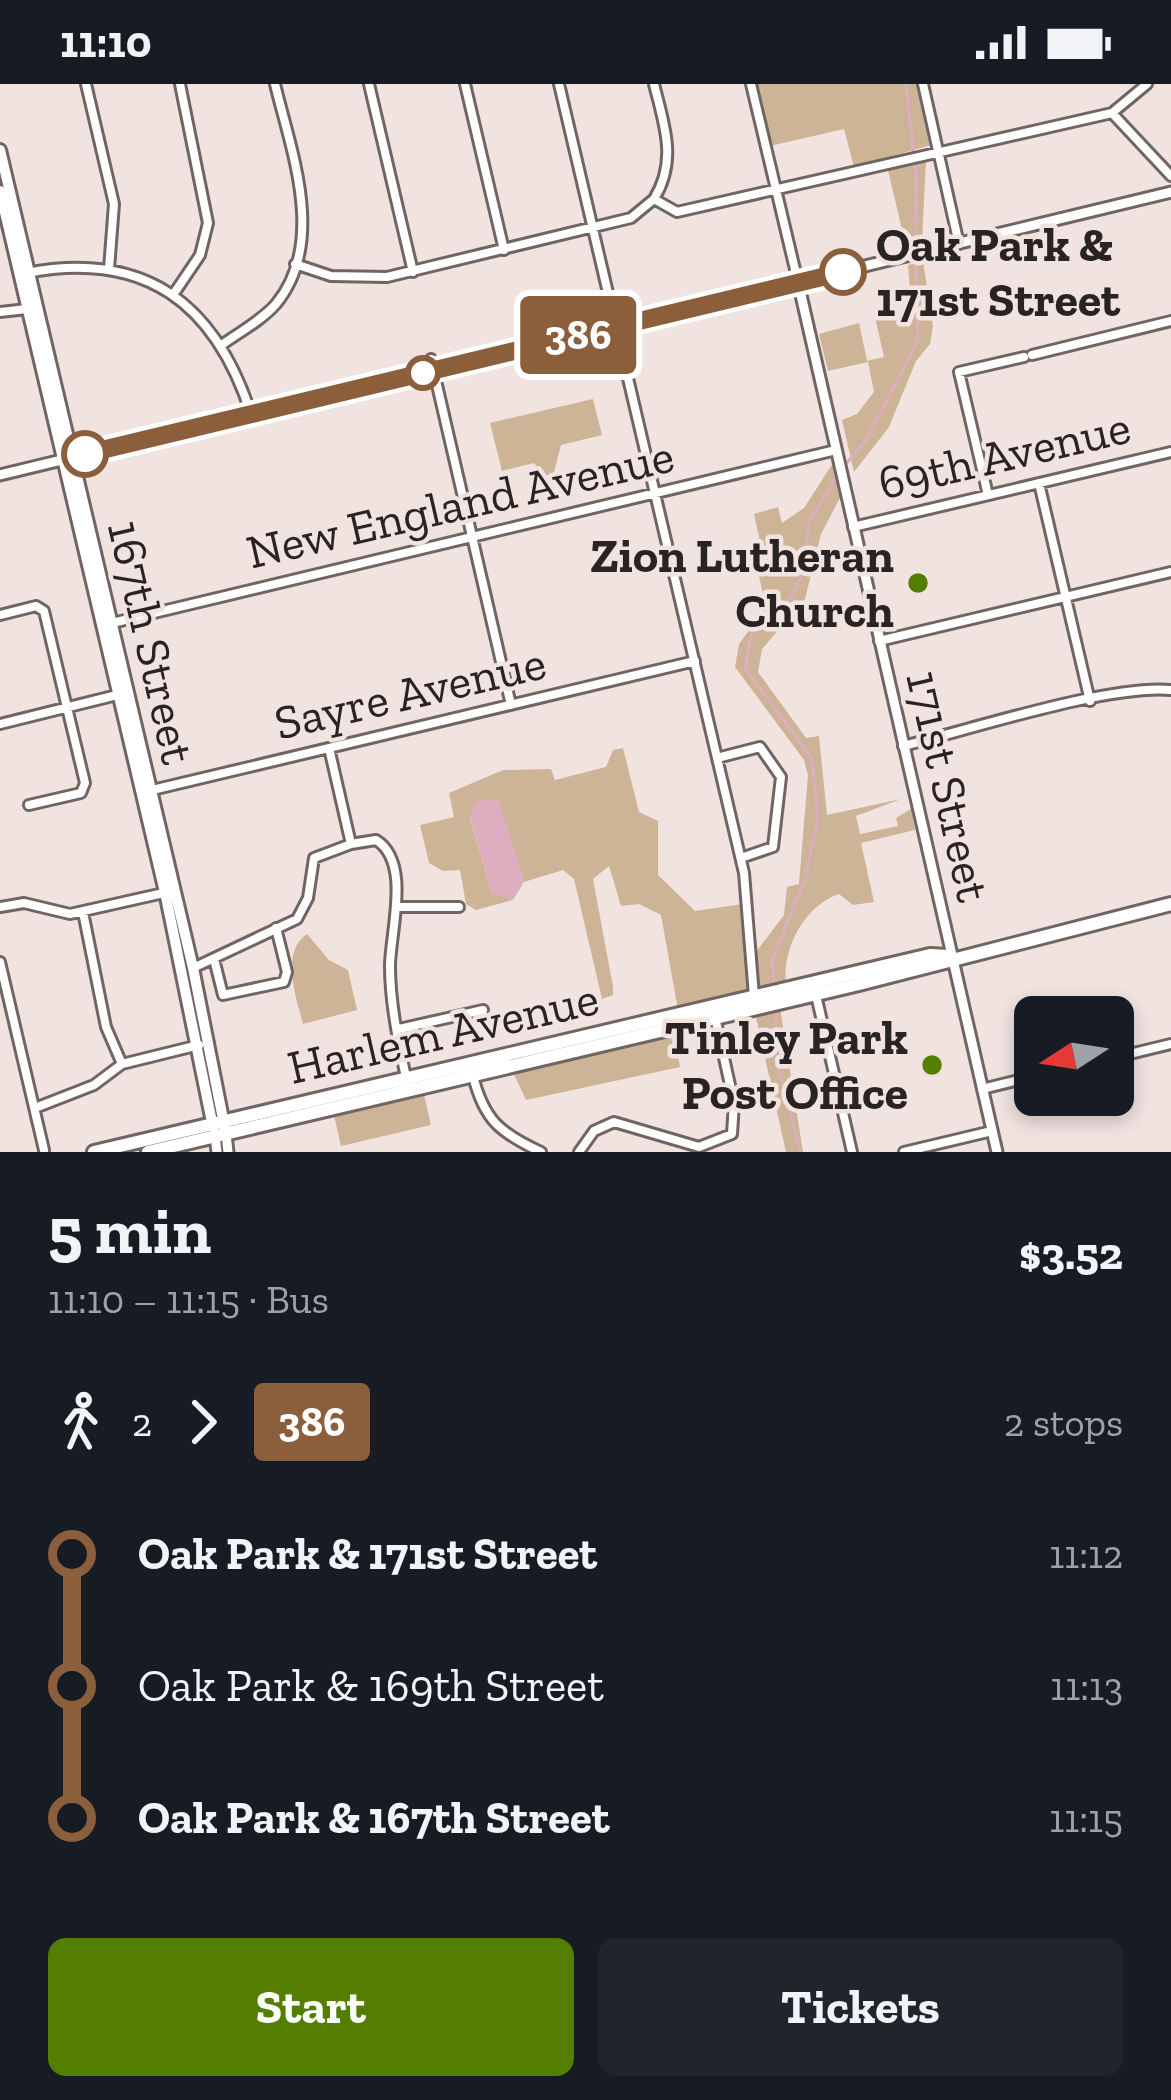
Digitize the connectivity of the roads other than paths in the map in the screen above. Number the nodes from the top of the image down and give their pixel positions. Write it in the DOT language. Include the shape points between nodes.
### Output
graph roads {
  1 [pos="86,84"];
  2 [pos="180,84"];
  3 [pos="275,84"];
  4 [pos="369,84"];
  5 [pos="464,84"];
  6 [pos="559,84"];
  7 [pos="654,84"];
  8 [pos="751,84"];
  9 [pos="923,84"];
  10 [pos="1147,84"];
  11 [pos="1112,112"];
  12 [pos="0,150"];
  13 [pos="938,152"];
  14 [pos="1171,176"];
  15 [pos="776,189"];
  16 [pos="0,191"];
  17 [pos="1171,193"];
  18 [pos="654,199"];
  19 [pos="593,229"];
  20 [pos="958,244"];
  21 [pos="504,250"];
  22 [pos="295,264"];
  23 [pos="109,269"];
  24 [pos="413,272"];
  25 [pos="24,273"];
  26 [pos="798,282"];
  27 [pos="173,295"];
  28 [pos="27,309"];
  29 [pos="0,312"];
  30 [pos="1171,321"];
  31 [pos="617,326"];
  32 [pos="223,344"];
  33 [pos="433,364"];
  34 [pos="251,415"];
  35 [pos="836,450"];
  36 [pos="1171,452"];
  37 [pos="67,459"];
  38 [pos="0,475"];
  39 [pos="1039,483"];
  40 [pos="656,493"];
  41 [pos="988,495"];
  42 [pos="854,527"];
  43 [pos="472,538"];
  44 [pos="1171,572"];
  45 [pos="1066,598"];
  46 [pos="0,615"];
  47 [pos="106,625"];
  48 [pos="879,641"];
  49 [pos="695,661"];
  50 [pos="1171,690"];
  51 [pos="123,694"];
  52 [pos="1090,701"];
  53 [pos="511,705"];
  54 [pos="67,707"];
  55 [pos="0,724"];
  56 [pos="903,746"];
  57 [pos="328,748"];
  58 [pos="718,758"];
  59 [pos="146,791"];
  60 [pos="29,805"];
  61 [pos="351,844"];
  62 [pos="741,858"];
  63 [pos="170,891"];
  64 [pos="1171,904"];
  65 [pos="0,907"];
  66 [pos="399,907"];
  67 [pos="459,907"];
  68 [pos="82,913"];
  69 [pos="276,928"];
  70 [pos="950,956"];
  71 [pos="214,958"];
  72 [pos="0,962"];
  73 [pos="187,970"];
  74 [pos="815,988"];
  75 [pos="769,998"];
  76 [pos="483,1010"];
  77 [pos="714,1012"];
  78 [pos="399,1029"];
  79 [pos="203,1044"];
  80 [pos="1171,1044"];
  81 [pos="1134,1053"];
  82 [pos="122,1064"];
  83 [pos="471,1068"];
  84 [pos="1014,1081"];
  85 [pos="408,1083"];
  86 [pos="982,1089"];
  87 [pos="35,1108"];
  88 [pos="219,1129"];
  89 [pos="992,1131"];
  90 [pos="44,1150"];
  91 [pos="94,1152"];
  92 [pos="148,1152"];
  93 [pos="217,1152"];
  94 [pos="228,1152"];
  95 [pos="541,1152"];
  96 [pos="580,1152"];
  97 [pos="852,1152"];
  98 [pos="904,1152"];
  99 [pos="997,1152"];
  1 -- 23 [label="street" via="114,204"];
  2 -- 27 [label="street" via="208,223 200,255"];
  3 -- 22 [label="street" via="301,193"];
  4 -- 24 [label="street"];
  5 -- 21 [label="street"];
  6 -- 19 [label="street"];
  7 -- 18 [label="street" via="669,151"];
  8 -- 15 [label="street, 171st Street"];
  9 -- 13 [label="street"];
  10 -- 11 [label="street"];
  11 -- 13 [label="street"];
  11 -- 14 [label="street"];
  12 -- 25 [label="main road, 167th Street"];
  13 -- 15 [label="street"];
  13 -- 20 [label="street"];
  15 -- 18 [label="street" via="677,212"];
  15 -- 26 [label="street, 171st Street"];
  16 -- 25 [label="main road, 167th Street"];
  17 -- 20 [label="street"];
  18 -- 19 [label="street" via="631,218"];
  19 -- 21 [label="street"];
  19 -- 31 [label="street"];
  20 -- 26 [label="street"];
  21 -- 24 [label="street"];
  22 -- 24 [label="street" via="345,278"];
  22 -- 32 [label="street" via="277,302"];
  23 -- 25 [label="street"];
  23 -- 27 [label="street"];
  25 -- 28 [label="main road, 167th Street"];
  25 -- 37 [label="main road, 167th Street"];
  26 -- 31 [label="street"];
  26 -- 35 [label="street, 171st Street"];
  27 -- 32 [label="street"];
  28 -- 29 [label="street"];
  28 -- 37 [label="main road, 167th Street"];
  30 -- 41 [label="street" via="959,372"];
  31 -- 33 [label="street"];
  31 -- 40 [label="street"];
  32 -- 34 [label="street"];
  33 -- 34 [label="street"];
  33 -- 43 [label="street"];
  34 -- 37 [label="street"];
  35 -- 40 [label="street, New England Avenue"];
  35 -- 42 [label="street, 171st Street"];
  36 -- 39 [label="street, 69th Avenue"];
  37 -- 38 [label="street"];
  37 -- 47 [label="main road, 167th Street"];
  39 -- 41 [label="street, 69th Avenue"];
  39 -- 45 [label="street"];
  40 -- 43 [label="street, New England Avenue"];
  40 -- 49 [label="street"];
  41 -- 42 [label="street, 69th Avenue"];
  42 -- 48 [label="street, 171st Street"];
  43 -- 47 [label="street, New England Avenue"];
  43 -- 53 [label="street"];
  44 -- 45 [label="street"];
  45 -- 48 [label="street"];
  45 -- 52 [label="street"];
  46 -- 54 [label="street" via="41,607"];
  47 -- 51 [label="main road, 167th Street"];
  48 -- 56 [label="street, 171st Street"];
  49 -- 53 [label="street, Sayre Avenue"];
  49 -- 58 [label="street"];
  50 -- 52 [label="street"];
  51 -- 54 [label="street"];
  51 -- 59 [label="main road, 167th Street"];
  52 -- 56 [label="street"];
  53 -- 57 [label="street, Sayre Avenue"];
  54 -- 55 [label="street"];
  54 -- 60 [label="street" via="85,788"];
  56 -- 70 [label="street, 171st Street"];
  57 -- 59 [label="street, Sayre Avenue"];
  57 -- 61 [label="street"];
  58 -- 62 [label="street"];
  58 -- 62 [label="street" via="760,747 781,777 773,847"];
  59 -- 63 [label="main road, 167th Street"];
  61 -- 66 [label="street" via="384,845"];
  61 -- 69 [label="street" via="314,858 305,908"];
  62 -- 75 [label="street"];
  63 -- 68 [label="street"];
  63 -- 73 [label="main road, 167th Street"];
  64 -- 70 [label="main road, Harlem Avenue"];
  65 -- 68 [label="street"];
  66 -- 67 [label="street"];
  66 -- 78 [label="street" via="390,959"];
  68 -- 82 [label="street"];
  69 -- 71 [label="street"];
  69 -- 71 [label="street" via="284,982 223,995"];
  70 -- 74 [label="main road, Harlem Avenue"];
  70 -- 86 [label="street, 171st Street"];
  71 -- 73 [label="street"];
  72 -- 87 [label="street"];
  73 -- 79 [label="main road, 167th Street"];
  74 -- 75 [label="main road, Harlem Avenue"];
  74 -- 97 [label="street"];
  75 -- 77 [label="main road, Harlem Avenue"];
  76 -- 78 [label="street"];
  77 -- 83 [label="main road, Harlem Avenue"];
  77 -- 96 [label="street" via="735,1137 699,1147 614,1122 594,1131"];
  78 -- 85 [label="street"];
  79 -- 82 [label="street"];
  79 -- 88 [label="main road, 167th Street"];
  80 -- 81 [label="street"];
  82 -- 87 [label="street" via="94,1085"];
  83 -- 85 [label="main road, Harlem Avenue"];
  83 -- 95 [label="street" via="480,1106 497,1130"];
  84 -- 86 [label="street"];
  85 -- 88 [label="main road, Harlem Avenue"];
  86 -- 89 [label="street, 171st Street"];
  87 -- 90 [label="street"];
  88 -- 91 [label="main road, Harlem Avenue"];
  88 -- 92 [label="main road, Harlem Avenue"];
  88 -- 93 [label="street, 167th Street"];
  88 -- 94 [label="street, 167th Street"];
  89 -- 98 [label="street"];
  89 -- 99 [label="street, 171st Street"];
}
